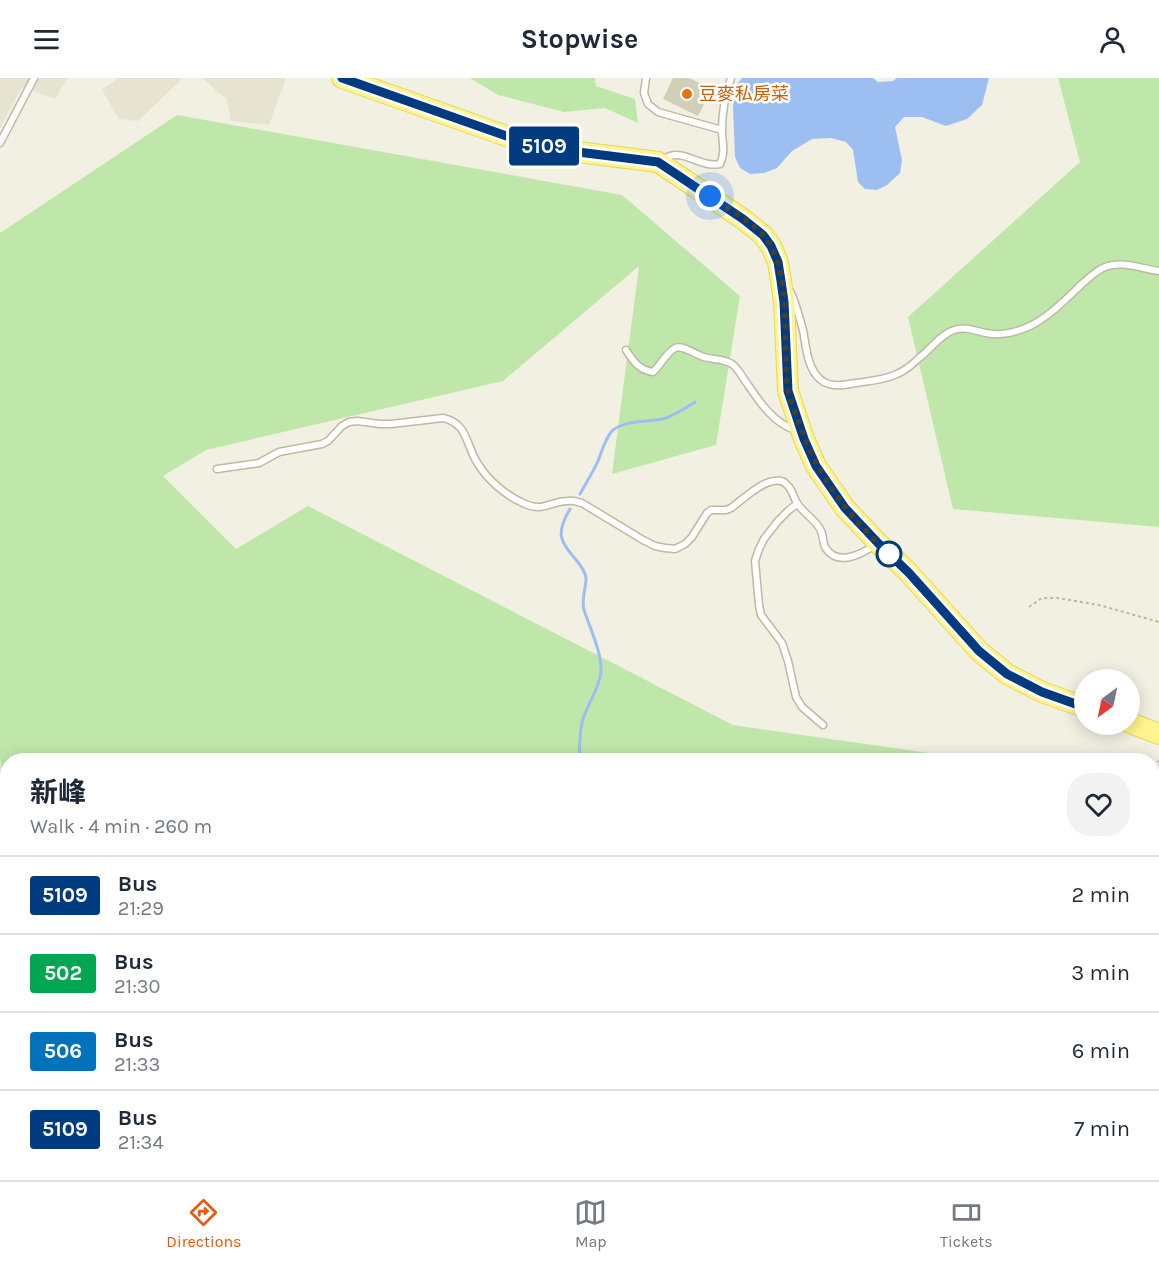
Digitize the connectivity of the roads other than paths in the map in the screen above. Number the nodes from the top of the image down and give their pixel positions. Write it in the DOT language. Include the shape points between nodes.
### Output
graph roads {
  1 [pos="34,78"];
  2 [pos="646,78"];
  3 [pos="731,78"];
  4 [pos="347,79"];
  5 [pos="722,130"];
  6 [pos="0,143"];
  7 [pos="658,162"];
  8 [pos="1159,271"];
  9 [pos="781,281"];
  10 [pos="626,350"];
  11 [pos="802,431"];
  12 [pos="217,469"];
  13 [pos="797,504"];
  14 [pos="878,543"];
  15 [pos="1074,703"];
  16 [pos="823,725"];
  17 [pos="1140,727"];
  18 [pos="1159,734"];
  1 -- 6 [label="lane"];
  2 -- 5 [label="lane" via="644,93 648,104 658,112"];
  3 -- 5 [label="lane"];
  4 -- 7 [label="main road" via="536,145"];
  5 -- 7 [label="lane" via="724,156 720,164 712,166 678,155"];
  7 -- 9 [label="main road" via="763,235 778,262"];
  8 -- 9 [label="lane" via="1125,264 1104,267 1030,326 1008,333 954,330 897,374 847,385 831,385 815,373 794,298"];
  9 -- 11 [label="main road" via="788,391"];
  10 -- 11 [label="lane" via="636,365 653,372 678,348 732,364 778,421"];
  11 -- 14 [label="main road" via="816,466 845,508"];
  12 -- 13 [label="lane" via="259,463 295,448 322,444 349,422 392,424 443,418 464,431 477,463 490,479 523,503 536,508 571,500 582,503 655,546 675,549 685,544 711,510 731,508 773,480 788,485"];
  13 -- 14 [label="lane" via="820,528 827,550 835,556 862,554"];
  13 -- 16 [label="lane" via="778,521 759,549 755,561 759,605 761,615 782,644 796,697"];
  14 -- 15 [label="main road" via="979,651 1007,674"];
  17 -- 18 [label="main road"];
}
